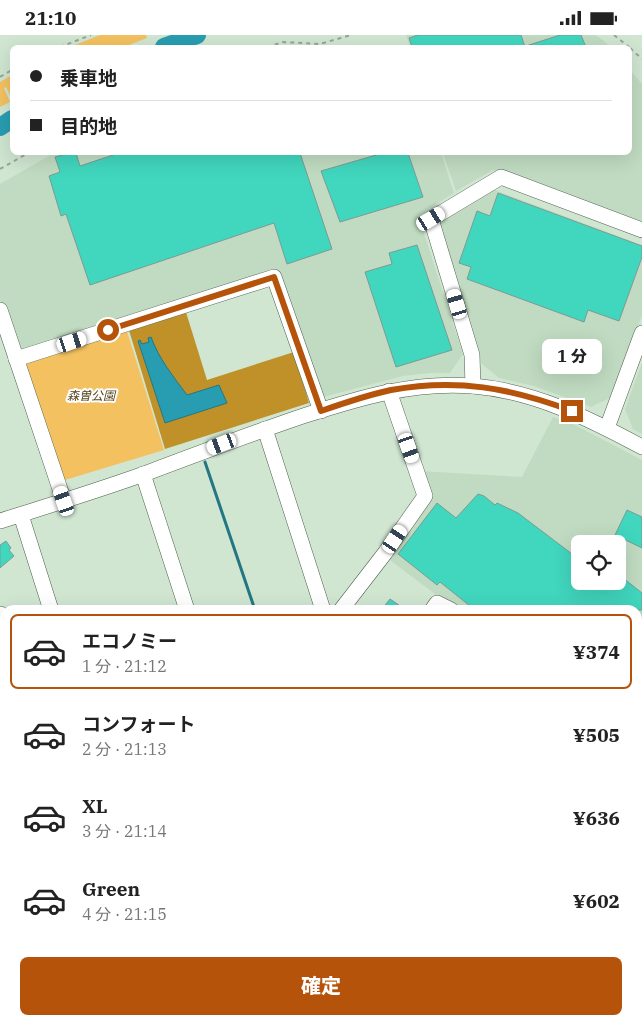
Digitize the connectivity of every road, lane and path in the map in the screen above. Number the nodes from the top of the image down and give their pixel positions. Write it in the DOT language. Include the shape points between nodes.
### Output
graph roads {
  1 [pos="91,35"];
  2 [pos="351,35"];
  3 [pos="614,35"];
  4 [pos="65,45"];
  5 [pos="273,45"];
  6 [pos="320,45"];
  7 [pos="320,45"];
  8 [pos="626,45"];
  9 [pos="632,51"];
  10 [pos="642,59"];
  11 [pos="24,155"];
  12 [pos="0,169"];
  13 [pos="642,230"];
  14 [pos="0,310"];
  15 [pos="642,333"];
  16 [pos="16,359"];
  17 [pos="473,386"];
  18 [pos="390,391"];
  19 [pos="321,411"];
  20 [pos="607,428"];
  21 [pos="264,429"];
  22 [pos="642,447"];
  23 [pos="143,474"];
  24 [pos="64,501"];
  25 [pos="21,515"];
  26 [pos="0,521"];
  27 [pos="49,605"];
  28 [pos="185,605"];
  29 [pos="320,605"];
  30 [pos="345,605"];
  1 -- 4 [label="path"];
  2 -- 7 [label="path"];
  3 -- 8 [label="path"];
  5 -- 6 [label="path" via="283,42"];
  9 -- 10 [label="path"];
  11 -- 12 [label="path"];
  13 -- 17 [label="street" via="501,177 431,219 472,355"];
  14 -- 16 [label="street"];
  15 -- 20 [label="street"];
  16 -- 19 [label="street" via="274,277"];
  16 -- 24 [label="street"];
  17 -- 18 [label="street" via="416,386"];
  17 -- 20 [label="street" via="528,396 572,411"];
  18 -- 19 [label="street"];
  18 -- 30 [label="street" via="425,496"];
  19 -- 21 [label="street"];
  20 -- 22 [label="street"];
  21 -- 23 [label="street"];
  21 -- 29 [label="street"];
  23 -- 24 [label="street"];
  23 -- 28 [label="street"];
  24 -- 25 [label="street"];
  25 -- 26 [label="street"];
  25 -- 27 [label="street"];
}
